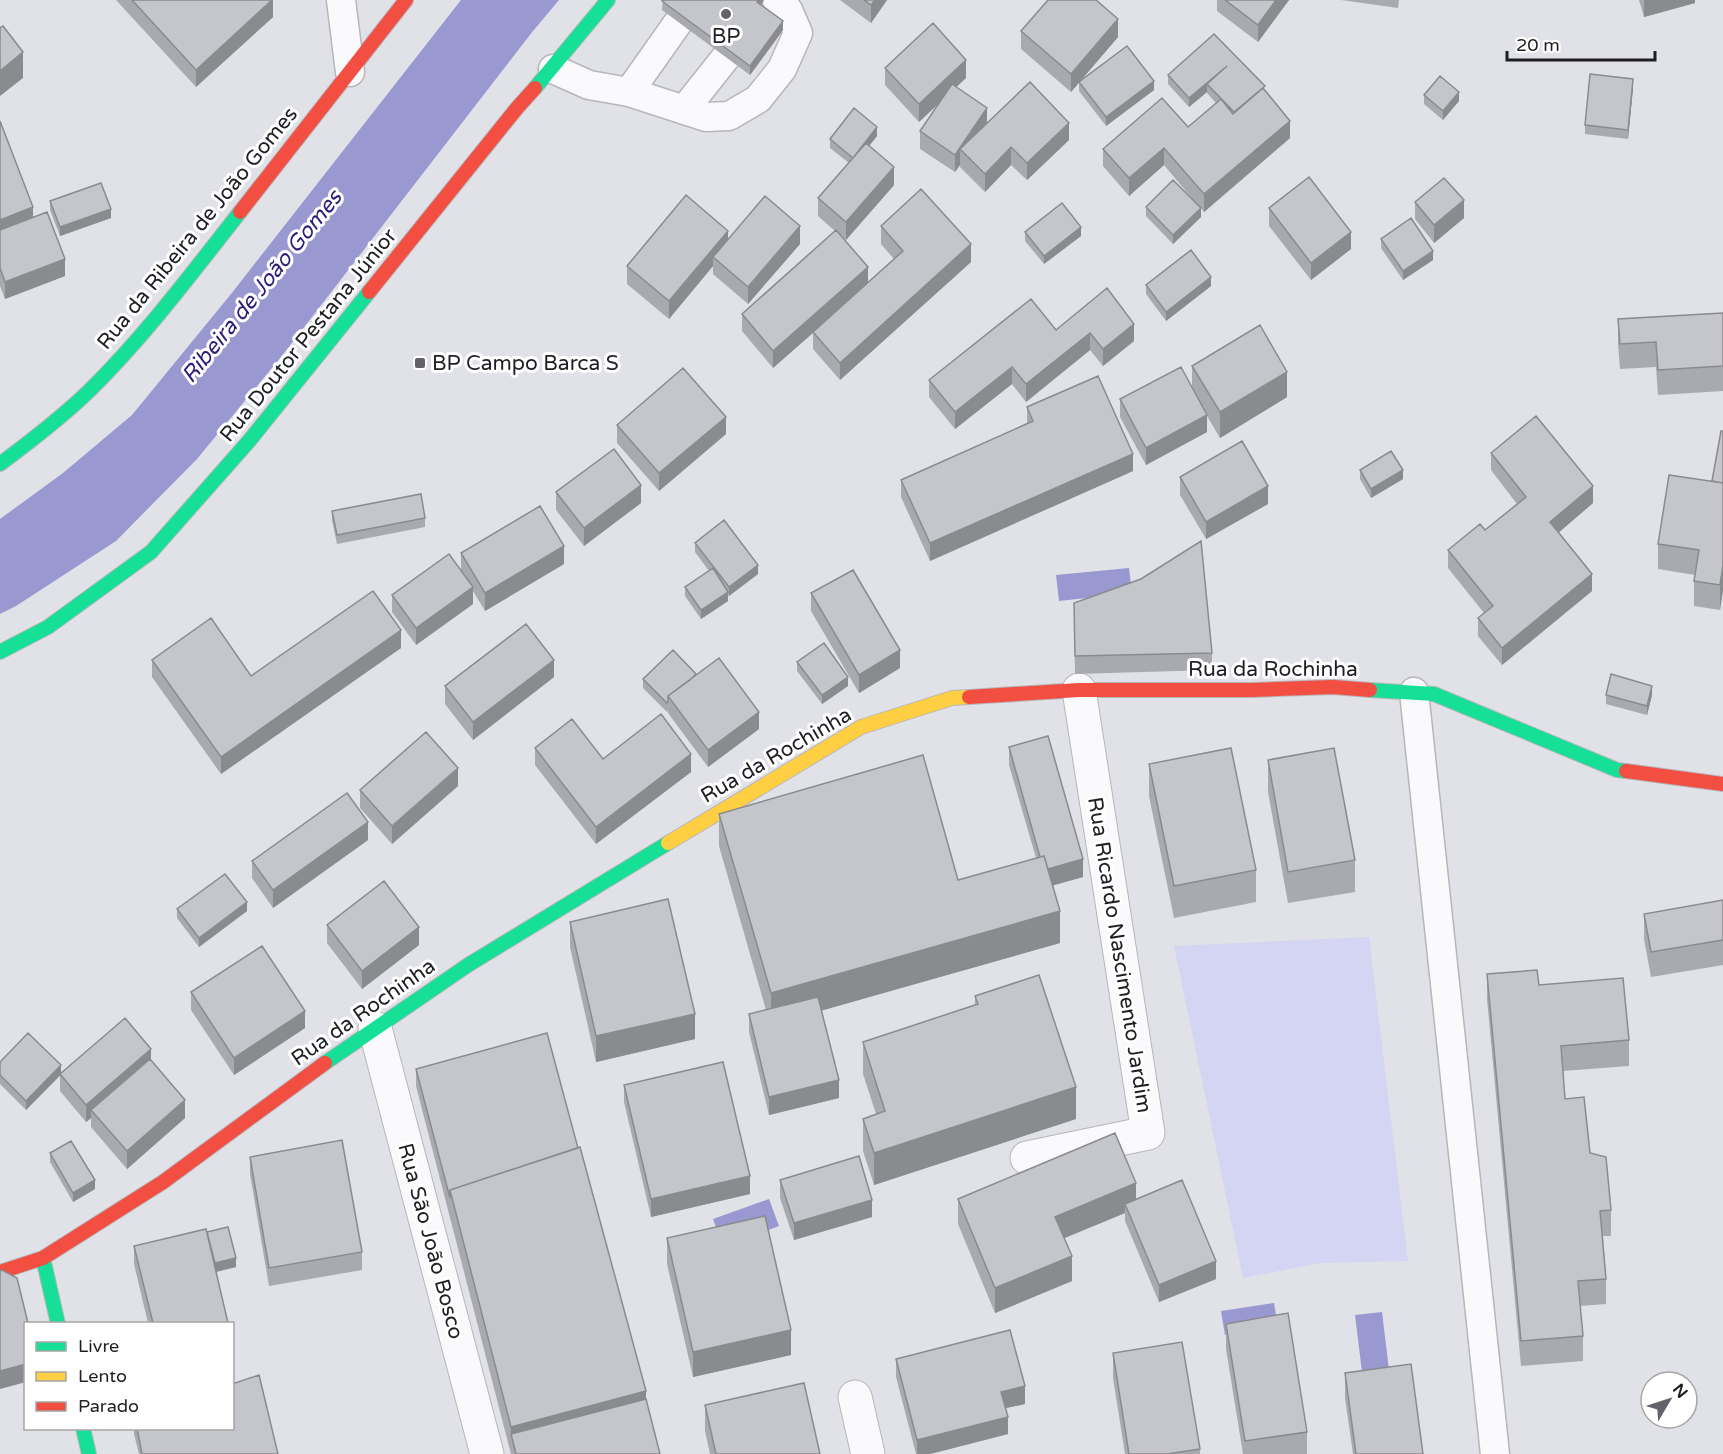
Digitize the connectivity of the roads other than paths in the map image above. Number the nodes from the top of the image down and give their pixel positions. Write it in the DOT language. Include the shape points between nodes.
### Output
graph roads {
  1 [pos="341,0"];
  2 [pos="406,0"];
  3 [pos="608,0"];
  4 [pos="694,0"];
  5 [pos="771,0"];
  6 [pos="777,0"];
  7 [pos="553,69"];
  8 [pos="350,72"];
  9 [pos="629,92"];
  10 [pos="684,110"];
  11 [pos="0,464"];
  12 [pos="0,652"];
  13 [pos="1079,690"];
  14 [pos="1414,692"];
  15 [pos="1723,784"];
  16 [pos="375,1028"];
  17 [pos="1026,1158"];
  18 [pos="43,1258"];
  19 [pos="0,1272"];
  20 [pos="58,1322"];
  21 [pos="855,1397"];
  22 [pos="83,1430"];
  23 [pos="89,1454"];
  24 [pos="487,1454"];
  25 [pos="868,1454"];
  26 [pos="1495,1454"];
  1 -- 8 [label="lane"];
  2 -- 8 [label="street, Rua da Ribeira de João Gomes"];
  3 -- 7 [label="street, Rua Doutor Pestana Júnior"];
  4 -- 9 [label="lane"];
  5 -- 10 [label="lane"];
  6 -- 10 [label="lane" via="788,10 798,33 782,69 758,99 729,116 706,117"];
  7 -- 9 [label="lane" via="589,86"];
  7 -- 12 [label="street, Rua Doutor Pestana Júnior" via="517,108 249,441 151,552 48,627"];
  8 -- 11 [label="street, Rua da Ribeira de João Gomes" via="185,282 119,359 52,424"];
  9 -- 10 [label="lane"];
  13 -- 14 [label="street, Rua da Rochinha" via="1333,687"];
  13 -- 16 [label="street, Rua da Rochinha" via="952,698 861,727 468,965"];
  13 -- 17 [label="street, Rua Ricardo Nascimento Jardim" via="1148,1133"];
  14 -- 15 [label="street, Rua da Rochinha" via="1434,694 1617,770"];
  14 -- 26 [label="lane"];
  16 -- 18 [label="street, Rua da Rochinha" via="163,1182"];
  16 -- 24 [label="street, Rua São João Bosco"];
  18 -- 19 [label="street, Rua da Rochinha"];
  18 -- 20 [label="street"];
  21 -- 25 [label="street"];
  22 -- 23 [label="street"];
}
